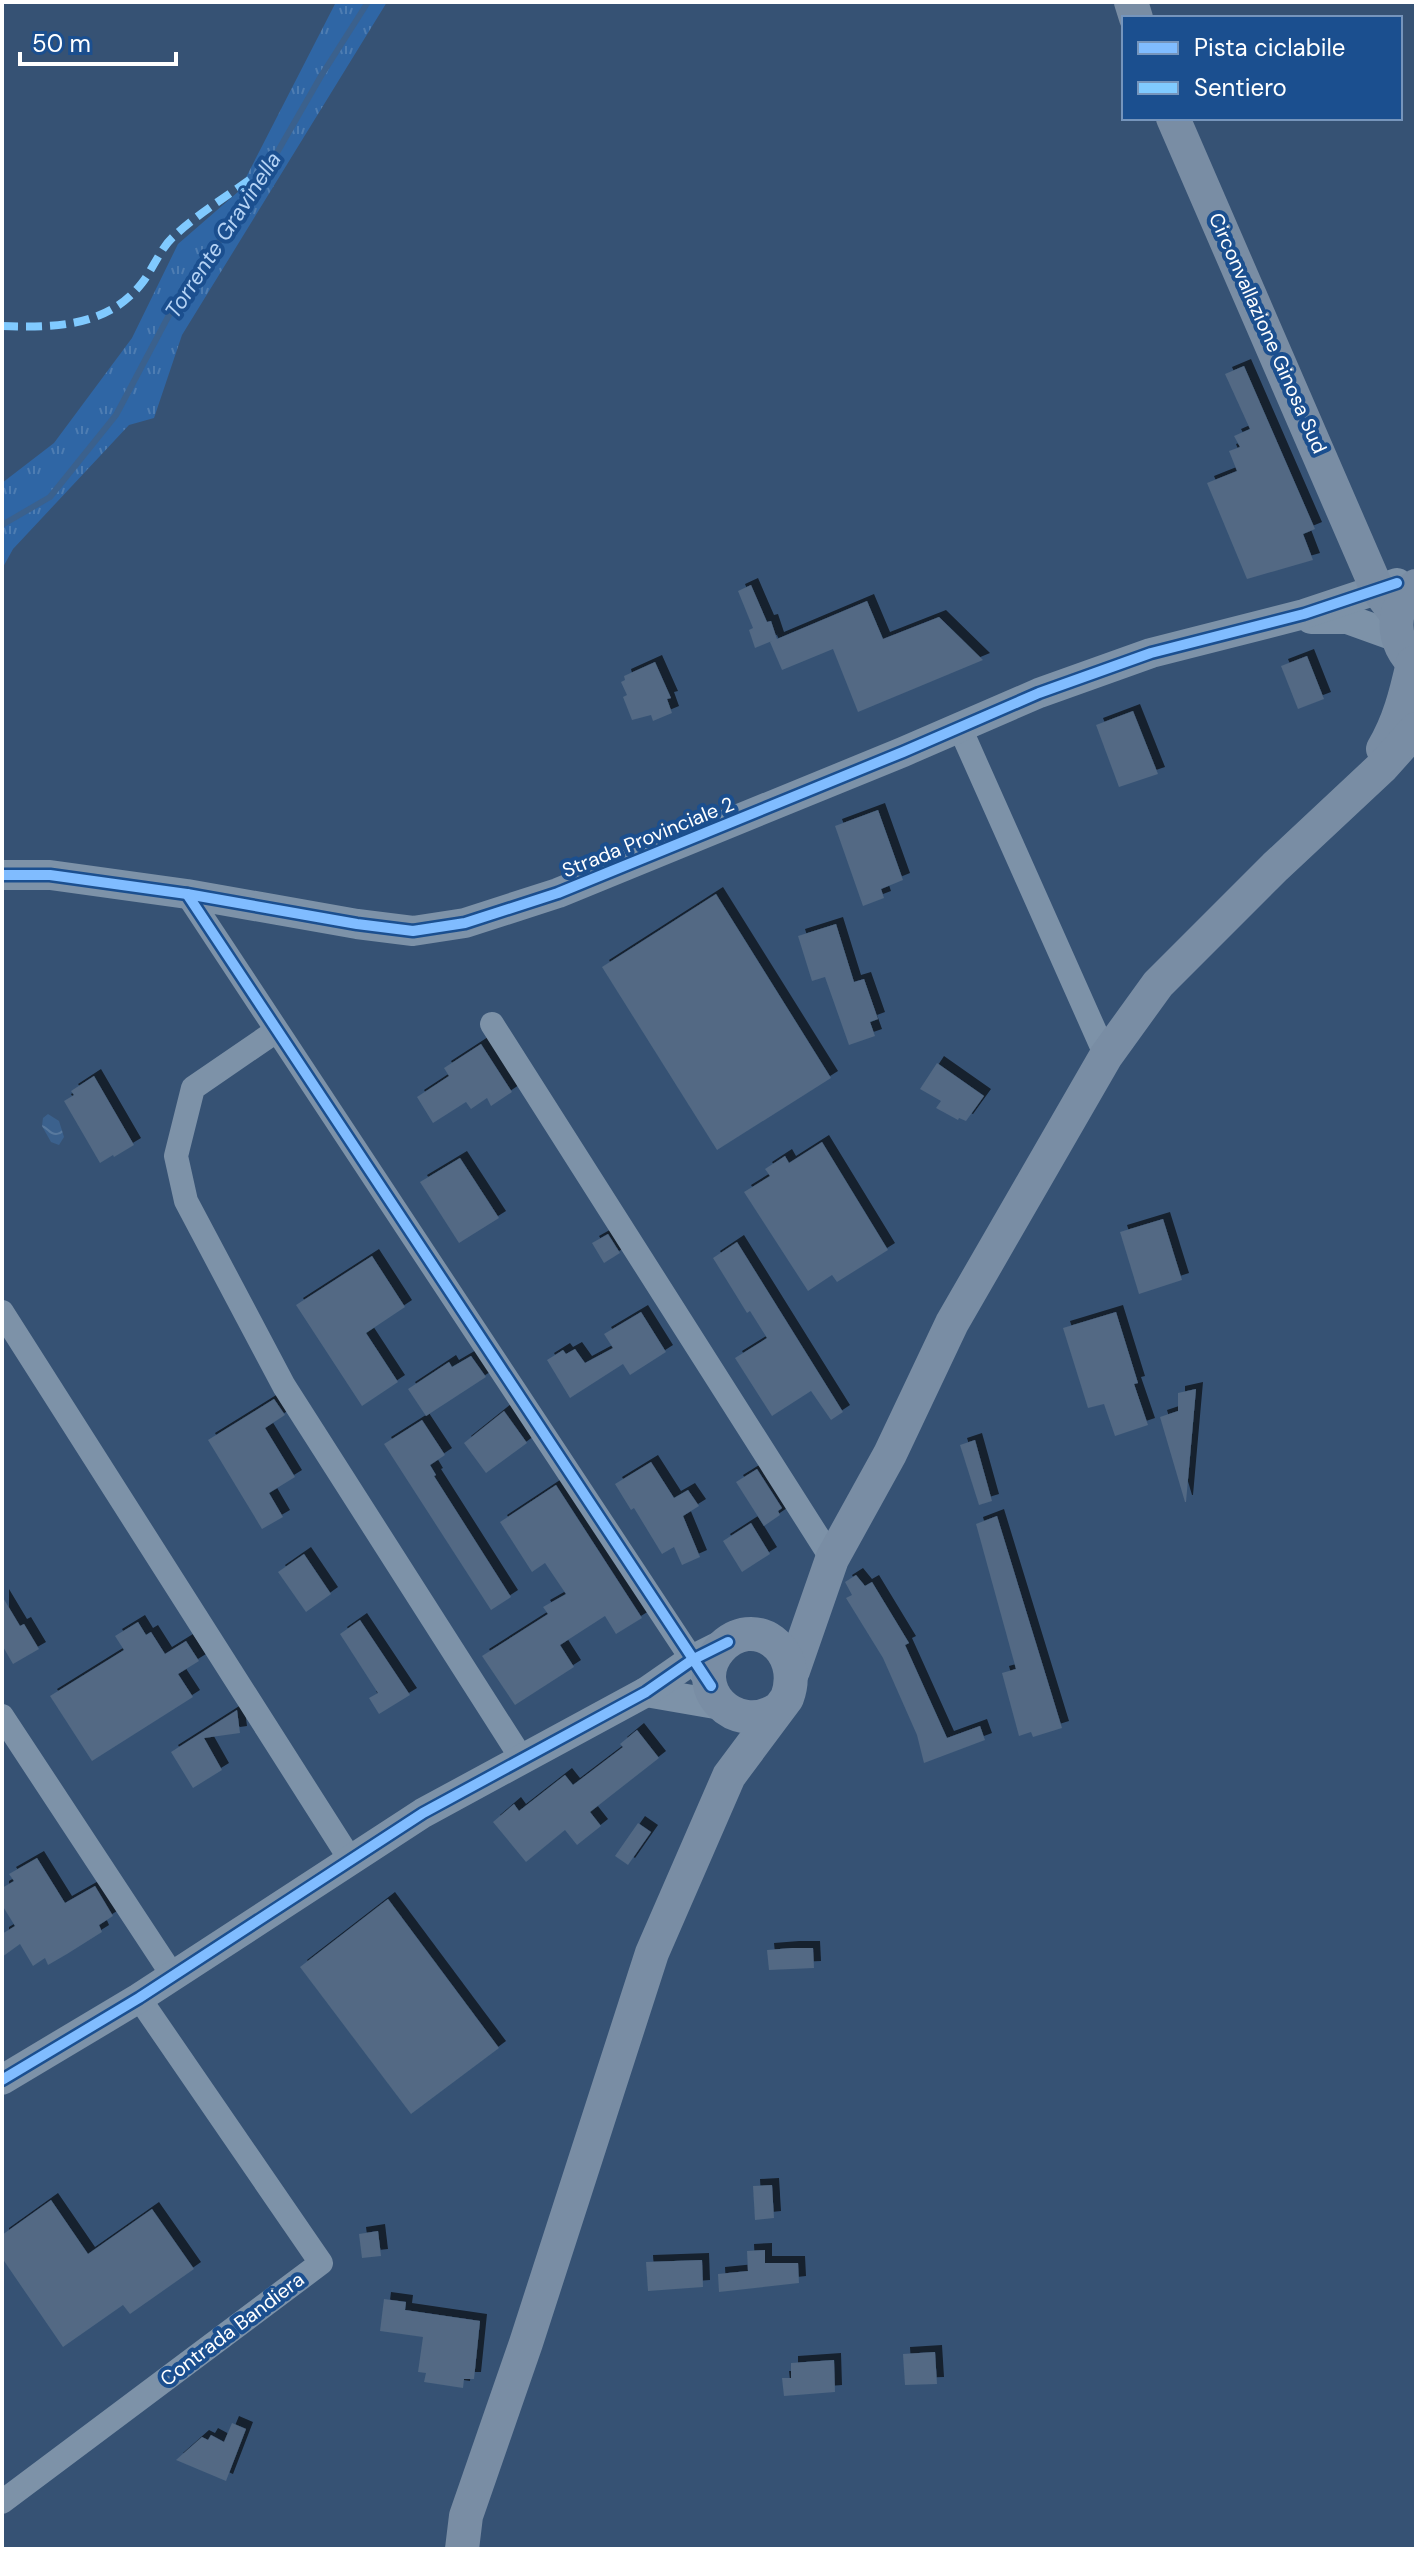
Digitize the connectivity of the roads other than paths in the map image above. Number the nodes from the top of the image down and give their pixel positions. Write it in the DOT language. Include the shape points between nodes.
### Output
graph roads {
  1 [pos="1174,120"];
  2 [pos="1404,615"];
  3 [pos="1281,620"];
  4 [pos="960,728"];
  5 [pos="1416,729"];
  6 [pos="1360,787"];
  7 [pos="2,875"];
  8 [pos="187,894"];
  9 [pos="492,1024"];
  10 [pos="276,1031"];
  11 [pos="1106,1056"];
  12 [pos="2,1312"];
  13 [pos="832,1559"];
  14 [pos="815,1601"];
  15 [pos="742,1638"];
  16 [pos="793,1671"];
  17 [pos="714,1691"];
  18 [pos="646,1692"];
  19 [pos="778,1709"];
  20 [pos="2,1716"];
  21 [pos="522,1759"];
  22 [pos="729,1776"];
  23 [pos="350,1859"];
  24 [pos="173,1976"];
  25 [pos="139,1998"];
  26 [pos="2,2080"];
  27 [pos="2,2502"];
  28 [pos="462,2549"];
  1 -- 2 [label="main road, Circonvallazione Ginosa Sud" via="1361,548"];
  2 -- 3 [label="street"];
  2 -- 3 [label="street"];
  2 -- 6 [label="main road" via="1404,704"];
  3 -- 4 [label="street, Strada Provinciale 2" via="1151,653"];
  4 -- 8 [label="street, Strada Provinciale 2" via="558,893 465,923 413,931"];
  4 -- 11 [label="street"];
  5 -- 6 [label="main road"];
  6 -- 11 [label="main road" via="1158,984"];
  7 -- 8 [label="street, Strada Provinciale 2" via="50,875"];
  8 -- 10 [label="street"];
  9 -- 13 [label="street"];
  10 -- 17 [label="street"];
  10 -- 21 [label="street" via="193,1088 176,1156 186,1201 284,1386"];
  11 -- 13 [label="main road" via="952,1323 890,1454"];
  12 -- 23 [label="street"];
  13 -- 14 [label="main road"];
  14 -- 15 [label="main road"];
  14 -- 16 [label="main road"];
  15 -- 16 [label="main road" via="769,1638 789,1658"];
  15 -- 17 [label="main road" via="718,1651 712,1664"];
  16 -- 19 [label="main road" via="787,1698"];
  17 -- 18 [label="street"];
  17 -- 18 [label="street"];
  17 -- 19 [label="main road" via="756,1718"];
  17 -- 22 [label="main road"];
  18 -- 21 [label="street"];
  19 -- 22 [label="main road"];
  20 -- 24 [label="street"];
  21 -- 23 [label="street"];
  22 -- 28 [label="main road" via="652,1953 466,2516"];
  23 -- 24 [label="street"];
  24 -- 25 [label="street"];
  25 -- 26 [label="street"];
  25 -- 27 [label="street, Contrada Bandiera" via="321,2263"];
}
